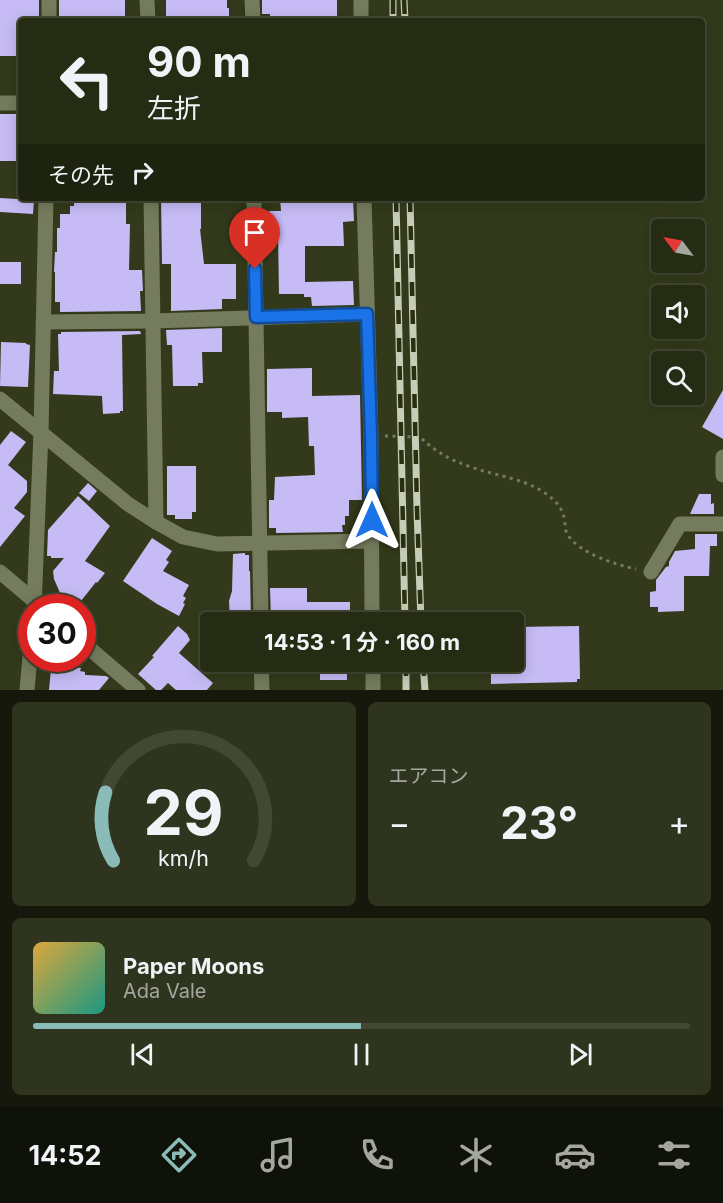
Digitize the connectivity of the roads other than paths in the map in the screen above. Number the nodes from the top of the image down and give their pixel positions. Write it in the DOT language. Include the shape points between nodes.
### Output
graph roads {
  1 [pos="49,0"];
  2 [pos="147,0"];
  3 [pos="252,0"];
  4 [pos="361,0"];
  5 [pos="49,18"];
  6 [pos="148,18"];
  7 [pos="253,18"];
  8 [pos="361,18"];
  9 [pos="18,103"];
  10 [pos="0,104"];
  11 [pos="46,201"];
  12 [pos="151,201"];
  13 [pos="254,201"];
  14 [pos="364,201"];
  15 [pos="367,314"];
  16 [pos="256,317"];
  17 [pos="153,321"];
  18 [pos="43,322"];
  19 [pos="0,399"];
  20 [pos="40,432"];
  21 [pos="723,458"];
  22 [pos="723,475"];
  23 [pos="156,522"];
  24 [pos="723,524"];
  25 [pos="372,541"];
  26 [pos="259,543"];
  27 [pos="0,572"];
  28 [pos="651,572"];
  29 [pos="25,594"];
  30 [pos="37,594"];
  31 [pos="261,612"];
  32 [pos="372,612"];
  33 [pos="96,654"];
  34 [pos="29,672"];
  35 [pos="261,672"];
  36 [pos="373,672"];
  37 [pos="27,690"];
  38 [pos="138,690"];
  39 [pos="262,690"];
  40 [pos="373,690"];
  1 -- 5 [label="street"];
  2 -- 6 [label="street"];
  3 -- 7 [label="street"];
  4 -- 8 [label="street"];
  9 -- 10 [label="street"];
  11 -- 18 [label="street"];
  12 -- 17 [label="street"];
  13 -- 16 [label="street"];
  14 -- 15 [label="street"];
  15 -- 16 [label="street"];
  15 -- 25 [label="street"];
  16 -- 17 [label="street"];
  16 -- 26 [label="street"];
  17 -- 18 [label="street"];
  17 -- 23 [label="street"];
  18 -- 20 [label="street"];
  19 -- 20 [label="street"];
  20 -- 23 [label="street"];
  20 -- 30 [label="street"];
  21 -- 22 [label="street"];
  23 -- 26 [label="street" via="183,537 217,544"];
  24 -- 28 [label="street" via="680,524"];
  25 -- 26 [label="street"];
  25 -- 32 [label="street"];
  26 -- 31 [label="street"];
  27 -- 29 [label="street"];
  33 -- 38 [label="street"];
  34 -- 37 [label="street"];
  35 -- 39 [label="street"];
  36 -- 40 [label="street"];
}
